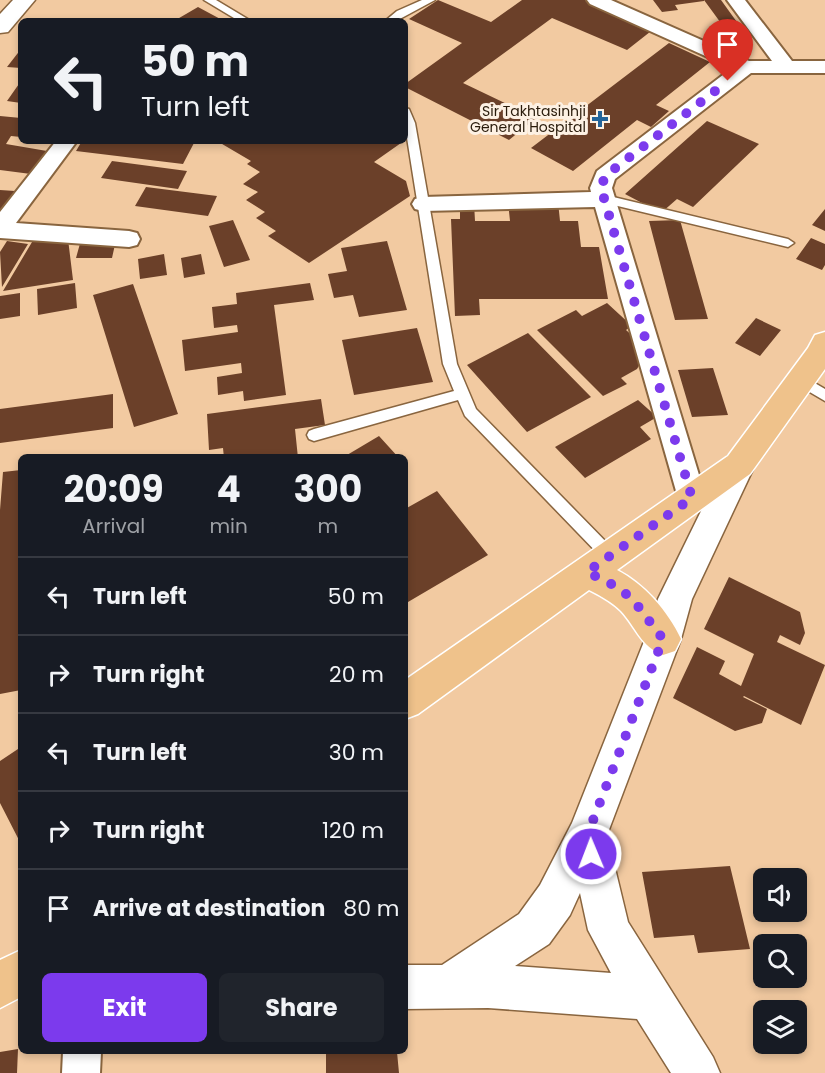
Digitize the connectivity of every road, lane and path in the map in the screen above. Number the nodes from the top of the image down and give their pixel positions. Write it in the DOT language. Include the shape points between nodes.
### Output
graph roads {
  1 [pos="25,0"];
  2 [pos="209,0"];
  3 [pos="430,0"];
  4 [pos="596,0"];
  5 [pos="736,0"];
  6 [pos="241,18"];
  7 [pos="394,18"];
  8 [pos="0,27"];
  9 [pos="746,67"];
  10 [pos="786,67"];
  11 [pos="825,67"];
  12 [pos="408,118"];
  13 [pos="65,144"];
  14 [pos="604,199"];
  15 [pos="423,204"];
  16 [pos="0,229"];
  17 [pos="129,239"];
  18 [pos="788,243"];
  19 [pos="825,343"];
  20 [pos="813,388"];
  21 [pos="460,394"];
  22 [pos="314,435"];
  23 [pos="739,465"];
  24 [pos="692,498"];
  25 [pos="599,564"];
  26 [pos="663,639"];
  27 [pos="408,698"];
  28 [pos="587,836"];
  29 [pos="18,973"];
  30 [pos="0,986"];
  31 [pos="408,987"];
  32 [pos="447,987"];
  33 [pos="18,995"];
  34 [pos="0,996"];
  35 [pos="649,998"];
  36 [pos="82,1054"];
  37 [pos="81,1073"];
  38 [pos="697,1073"];
  1 -- 8 [label="main road"];
  2 -- 6 [label="lane"];
  3 -- 7 [label="lane"];
  4 -- 9 [label="street"];
  5 -- 10 [label="street"];
  9 -- 10 [label="street"];
  9 -- 14 [label="street" via="605,176 601,188"];
  10 -- 11 [label="street"];
  12 -- 15 [label="lane"];
  13 -- 16 [label="street"];
  14 -- 15 [label="street"];
  14 -- 18 [label="lane"];
  14 -- 24 [label="street"];
  15 -- 21 [label="lane" via="450,364"];
  16 -- 17 [label="street"];
  19 -- 20 [label="main road"];
  20 -- 23 [label="main road"];
  21 -- 22 [label="lane"];
  21 -- 25 [label="lane" via="470,412"];
  23 -- 24 [label="main road"];
  23 -- 26 [label="main road" via="675,599"];
  24 -- 25 [label="main road"];
  25 -- 26 [label="main road"];
  25 -- 27 [label="main road"];
  26 -- 28 [label="main road"];
  28 -- 32 [label="main road" via="555,900 534,929"];
  28 -- 35 [label="main road" via="609,930"];
  29 -- 30 [label="main road"];
  31 -- 32 [label="main road"];
  32 -- 35 [label="main road"];
  33 -- 34 [label="main road"];
  35 -- 38 [label="main road"];
  36 -- 37 [label="street"];
}
